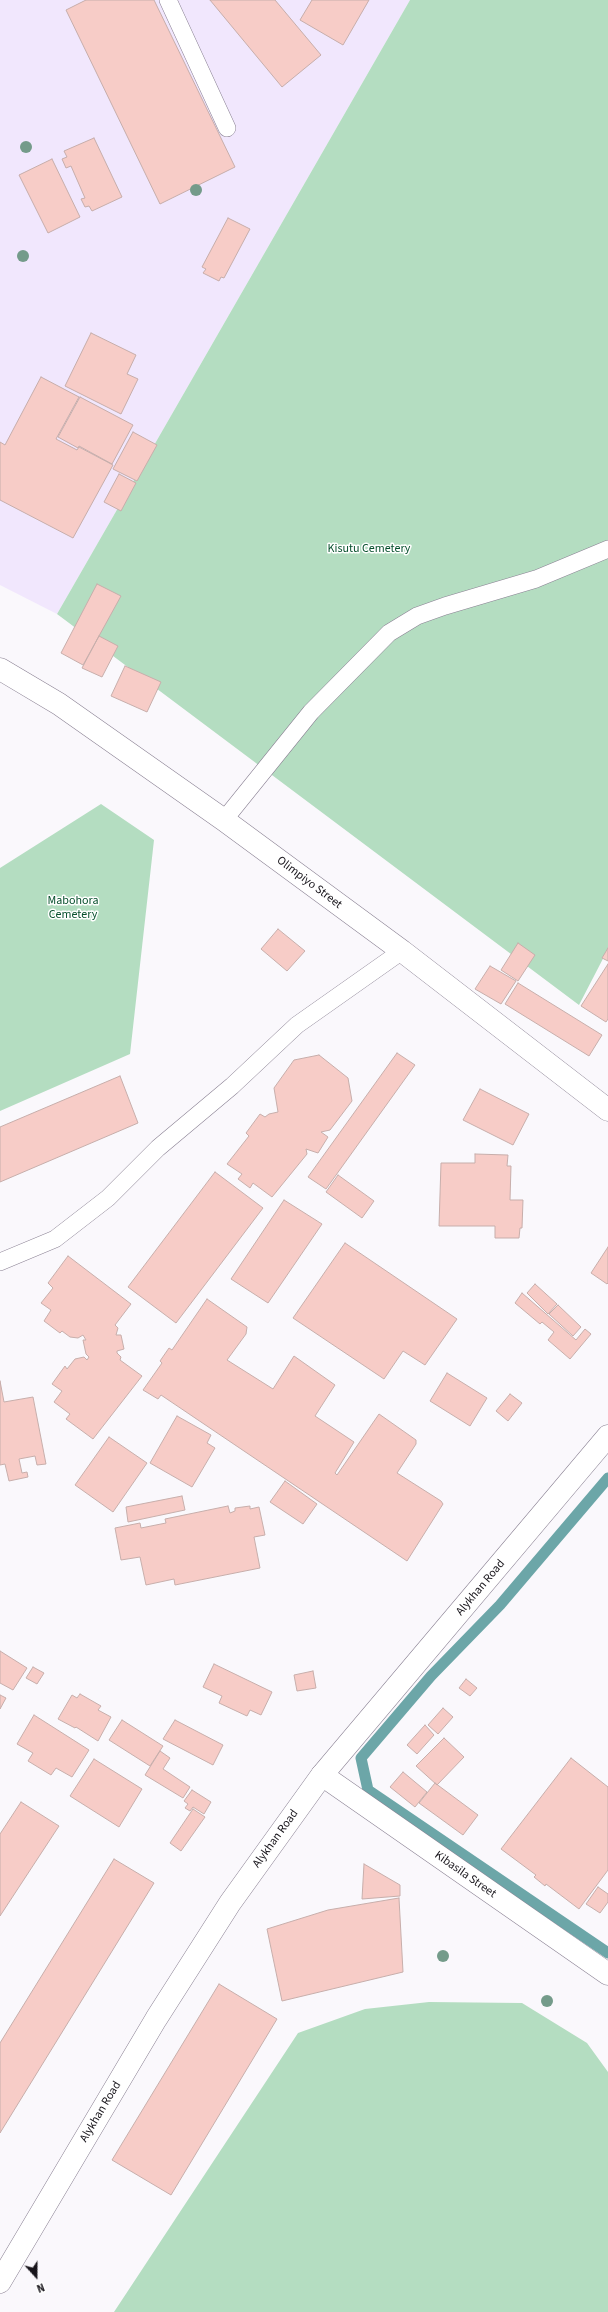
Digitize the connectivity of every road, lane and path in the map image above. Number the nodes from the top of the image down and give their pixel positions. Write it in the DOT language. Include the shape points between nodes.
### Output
graph roads {
  1 [pos="168,0"];
  2 [pos="227,128"];
  3 [pos="608,550"];
  4 [pos="0,669"];
  5 [pos="224,820"];
  6 [pos="402,951"];
  7 [pos="608,1110"];
  8 [pos="0,1262"];
  9 [pos="608,1436"];
  10 [pos="322,1776"];
  11 [pos="608,1974"];
  12 [pos="0,2282"];
  1 -- 2 [label="lane"];
  3 -- 5 [label="lane" via="536,579 438,608 417,616 388,633 311,712"];
  4 -- 5 [label="street, Olimpiyo Street" via="59,704"];
  5 -- 6 [label="street, Olimpiyo Street"];
  6 -- 7 [label="street, Olimpiyo Street"];
  6 -- 8 [label="lane" via="297,1025 232,1086 158,1148 108,1198 55,1239"];
  9 -- 10 [label="street, Alykhan Road"];
  10 -- 11 [label="street, Kibasila Street"];
  10 -- 12 [label="street, Alykhan Road" via="226,1909 156,2019"];
}
